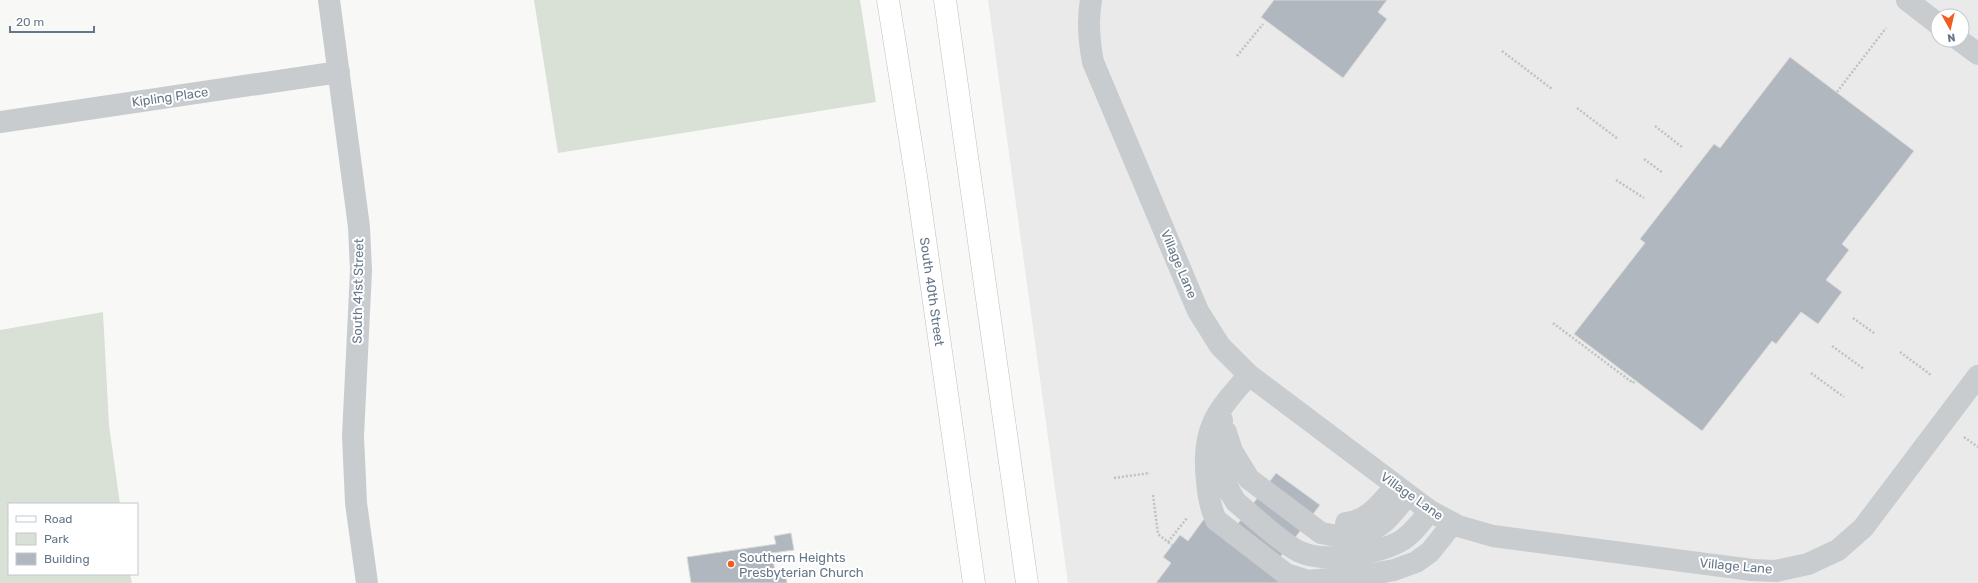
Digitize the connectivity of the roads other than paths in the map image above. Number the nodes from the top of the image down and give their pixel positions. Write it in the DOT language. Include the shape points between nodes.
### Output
graph roads {
  1 [pos="329,0"];
  2 [pos="888,0"];
  3 [pos="945,0"];
  4 [pos="1091,0"];
  5 [pos="1907,0"];
  6 [pos="1930,18"];
  7 [pos="1970,48"];
  8 [pos="1978,54"];
  9 [pos="339,72"];
  10 [pos="0,122"];
  11 [pos="1248,375"];
  12 [pos="1978,376"];
  13 [pos="1224,403"];
  14 [pos="1424,506"];
  15 [pos="367,583"];
  16 [pos="974,583"];
  17 [pos="1027,583"];
  1 -- 9 [label="street, South 41st Street"];
  2 -- 16 [label="main road, South 40th Street" via="916,176"];
  3 -- 17 [label="main road"];
  4 -- 11 [label="street, Village Lane" via="1088,12 1088,37 1093,62 1198,311 1220,346"];
  5 -- 6 [label="street"];
  7 -- 8 [label="street"];
  9 -- 10 [label="street, Kipling Place"];
  9 -- 15 [label="street, South 41st Street" via="359,227 361,271 353,436 356,504"];
  11 -- 13 [label="street"];
  11 -- 14 [label="street, Village Lane"];
  12 -- 14 [label="street, Village Lane" via="1863,528 1838,550 1808,564 1776,571 1752,570 1493,536"];
  13 -- 14 [label="street" via="1230,432 1237,447 1247,459 1327,520 1342,523 1357,521 1370,513"];
  13 -- 14 [label="street" via="1224,444 1230,471 1243,491 1306,541 1338,546 1370,540 1398,526"];
  13 -- 14 [label="street" via="1212,426 1205,448 1205,469 1211,510 1216,520 1286,574 1308,581 1368,575 1416,562 1430,552"];
}
